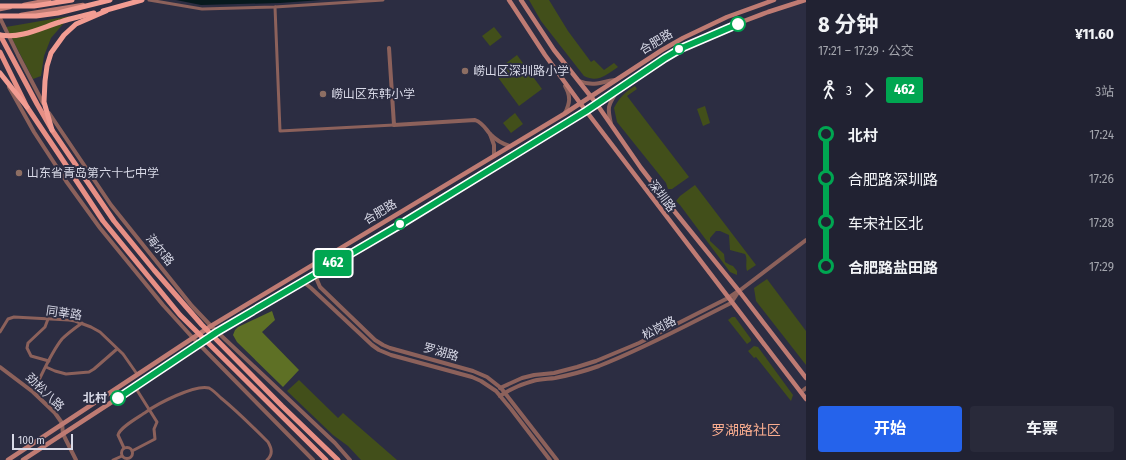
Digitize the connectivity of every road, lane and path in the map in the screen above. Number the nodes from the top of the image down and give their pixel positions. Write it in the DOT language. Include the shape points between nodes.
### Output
graph roads {
  1 [pos="49,0"];
  2 [pos="72,0"];
  3 [pos="110,0"];
  4 [pos="114,0"];
  5 [pos="142,0"];
  6 [pos="149,0"];
  7 [pos="383,0"];
  8 [pos="509,0"];
  9 [pos="521,0"];
  10 [pos="774,0"];
  11 [pos="805,0"];
  12 [pos="0,6"];
  13 [pos="274,7"];
  14 [pos="0,9"];
  15 [pos="106,11"];
  16 [pos="0,18"];
  17 [pos="0,35"];
  18 [pos="389,48"];
  19 [pos="0,52"];
  20 [pos="0,72"];
  21 [pos="563,80"];
  22 [pos="577,80"];
  23 [pos="615,80"];
  24 [pos="618,89"];
  25 [pos="590,96"];
  26 [pos="580,103"];
  27 [pos="596,103"];
  28 [pos="27,107"];
  29 [pos="586,111"];
  30 [pos="564,114"];
  31 [pos="394,125"];
  32 [pos="612,126"];
  33 [pos="52,130"];
  34 [pos="490,134"];
  35 [pos="510,146"];
  36 [pos="494,156"];
  37 [pos="806,240"];
  38 [pos="318,272"];
  39 [pos="302,282"];
  40 [pos="739,290"];
  41 [pos="728,298"];
  42 [pos="731,302"];
  43 [pos="48,319"];
  44 [pos="82,323"];
  45 [pos="211,326"];
  46 [pos="0,332"];
  47 [pos="217,332"];
  48 [pos="192,338"];
  49 [pos="199,344"];
  50 [pos="117,349"];
  51 [pos="49,361"];
  52 [pos="0,367"];
  53 [pos="46,367"];
  54 [pos="137,374"];
  55 [pos="806,378"];
  56 [pos="135,387"];
  57 [pos="501,388"];
  58 [pos="806,388"];
  59 [pos="496,391"];
  60 [pos="32,392"];
  61 [pos="801,392"];
  62 [pos="505,393"];
  63 [pos="500,396"];
  64 [pos="806,399"];
  65 [pos="149,410"];
  66 [pos="62,423"];
  67 [pos="63,434"];
  68 [pos="124,448"];
  69 [pos="132,451"];
  70 [pos="122,456"];
  71 [pos="129,459"];
  72 [pos="8,460"];
  73 [pos="23,460"];
  74 [pos="76,460"];
  75 [pos="113,460"];
  76 [pos="267,460"];
  77 [pos="313,460"];
  78 [pos="326,460"];
  79 [pos="338,460"];
  80 [pos="350,460"];
  81 [pos="550,460"];
  82 [pos="557,460"];
  1 -- 14 [label="main road"];
  2 -- 12 [label="highway" via="34,6"];
  3 -- 16 [label="highway" via="58,13"];
  4 -- 16 [label="main road"];
  5 -- 15 [label="highway"];
  6 -- 13 [label="street" via="202,9"];
  7 -- 13 [label="street"];
  8 -- 21 [label="main road, 深圳路"];
  9 -- 22 [label="main road, 深圳路"];
  10 -- 23 [label="main road, 合肥路" via="727,17 683,38"];
  11 -- 24 [label="main road, 合肥路" via="743,21 682,48"];
  13 -- 31 [label="street" via="280,131"];
  15 -- 17 [label="highway" via="28,33"];
  15 -- 33 [label="highway" via="76,24 51,53 47,66 44,102"];
  16 -- 45 [label="street, 海尔路" via="49,114 70,146 111,205"];
  17 -- 33 [label="main road, 海尔路"];
  18 -- 31 [label="street"];
  19 -- 28 [label="main road"];
  20 -- 28 [label="highway"];
  20 -- 48 [label="street" via="66,181 100,228"];
  21 -- 26 [label="main road, 深圳路"];
  21 -- 30 [label="street" via="570,99"];
  22 -- 23 [label="street" via="596,84"];
  22 -- 25 [label="main road, 深圳路"];
  23 -- 25 [label="main road, 合肥路"];
  24 -- 27 [label="main road, 合肥路"];
  24 -- 32 [label="street" via="608,108"];
  25 -- 26 [label="main road, 合肥路"];
  25 -- 27 [label="main road, 深圳路"];
  26 -- 29 [label="main road, 深圳路"];
  26 -- 30 [label="main road, 合肥路"];
  27 -- 29 [label="main road, 合肥路"];
  27 -- 32 [label="main road, 深圳路"];
  28 -- 78 [label="main road" via="103,220 180,315"];
  29 -- 38 [label="main road, 合肥路"];
  29 -- 41 [label="main road, 深圳路"];
  30 -- 35 [label="main road, 合肥路"];
  31 -- 34 [label="street" via="471,120 480,122"];
  32 -- 40 [label="main road, 深圳路" via="675,212"];
  33 -- 79 [label="main road, 海尔路" via="114,220 154,270 202,324"];
  34 -- 35 [label="street" via="499,142"];
  34 -- 36 [label="street"];
  35 -- 36 [label="main road, 合肥路"];
  36 -- 45 [label="main road, 合肥路"];
  37 -- 40 [label="street, 松岗路"];
  38 -- 39 [label="main road, 合肥路"];
  38 -- 57 [label="street, 罗湖路" via="317,282 320,287 375,340 390,348 487,377"];
  39 -- 47 [label="main road, 合肥路"];
  39 -- 59 [label="street" via="379,350 472,377"];
  40 -- 41 [label="street, 松岗路"];
  40 -- 42 [label="street, 松岗路"];
  40 -- 55 [label="main road, 深圳路"];
  41 -- 42 [label="main road, 深圳路"];
  41 -- 57 [label="street, 松岗路" via="639,343 596,361 554,373 528,377"];
  42 -- 61 [label="main road, 深圳路"];
  42 -- 62 [label="street, 松岗路" via="642,348 598,366 530,382"];
  43 -- 44 [label="street, 同莘路"];
  43 -- 46 [label="street, 同莘路" via="11,317"];
  43 -- 51 [label="street" via="44,327 30,339 27,348 31,356"];
  44 -- 50 [label="street, 同莘路" via="100,332"];
  44 -- 51 [label="street" via="62,340"];
  45 -- 47 [label="street, 海尔路"];
  45 -- 48 [label="main road, 合肥路"];
  47 -- 49 [label="main road, 合肥路"];
  47 -- 80 [label="street, 海尔路"];
  48 -- 49 [label="street"];
  48 -- 54 [label="main road, 合肥路"];
  49 -- 56 [label="main road, 合肥路"];
  49 -- 77 [label="street"];
  50 -- 53 [label="street" via="89,372 66,374"];
  50 -- 54 [label="street, 同莘路"];
  51 -- 53 [label="street"];
  52 -- 60 [label="street, 劲松八路"];
  53 -- 60 [label="street"];
  54 -- 66 [label="main road, 合肥路"];
  56 -- 65 [label="street"];
  56 -- 67 [label="main road, 合肥路"];
  57 -- 59 [label="street, 松岗路"];
  57 -- 62 [label="street, 罗湖路"];
  58 -- 61 [label="street"];
  59 -- 63 [label="street"];
  60 -- 66 [label="street, 劲松八路"];
  61 -- 64 [label="main road, 深圳路"];
  62 -- 63 [label="street, 松岗路"];
  62 -- 82 [label="street, 罗湖路"];
  63 -- 81 [label="street"];
  65 -- 68 [label="street" via="120,429 118,435"];
  65 -- 69 [label="street" via="157,422 154,429 155,439"];
  65 -- 76 [label="street" via="183,393 209,388 268,442 272,452"];
  66 -- 67 [label="street, 劲松八路"];
  66 -- 72 [label="main road, 合肥路"];
  67 -- 73 [label="main road, 合肥路"];
  67 -- 74 [label="street, 劲松八路"];
  68 -- 69 [label="street" via="130,448"];
  68 -- 70 [label="street"];
  69 -- 71 [label="street"];
  70 -- 71 [label="street"];
  70 -- 75 [label="street"];
}
